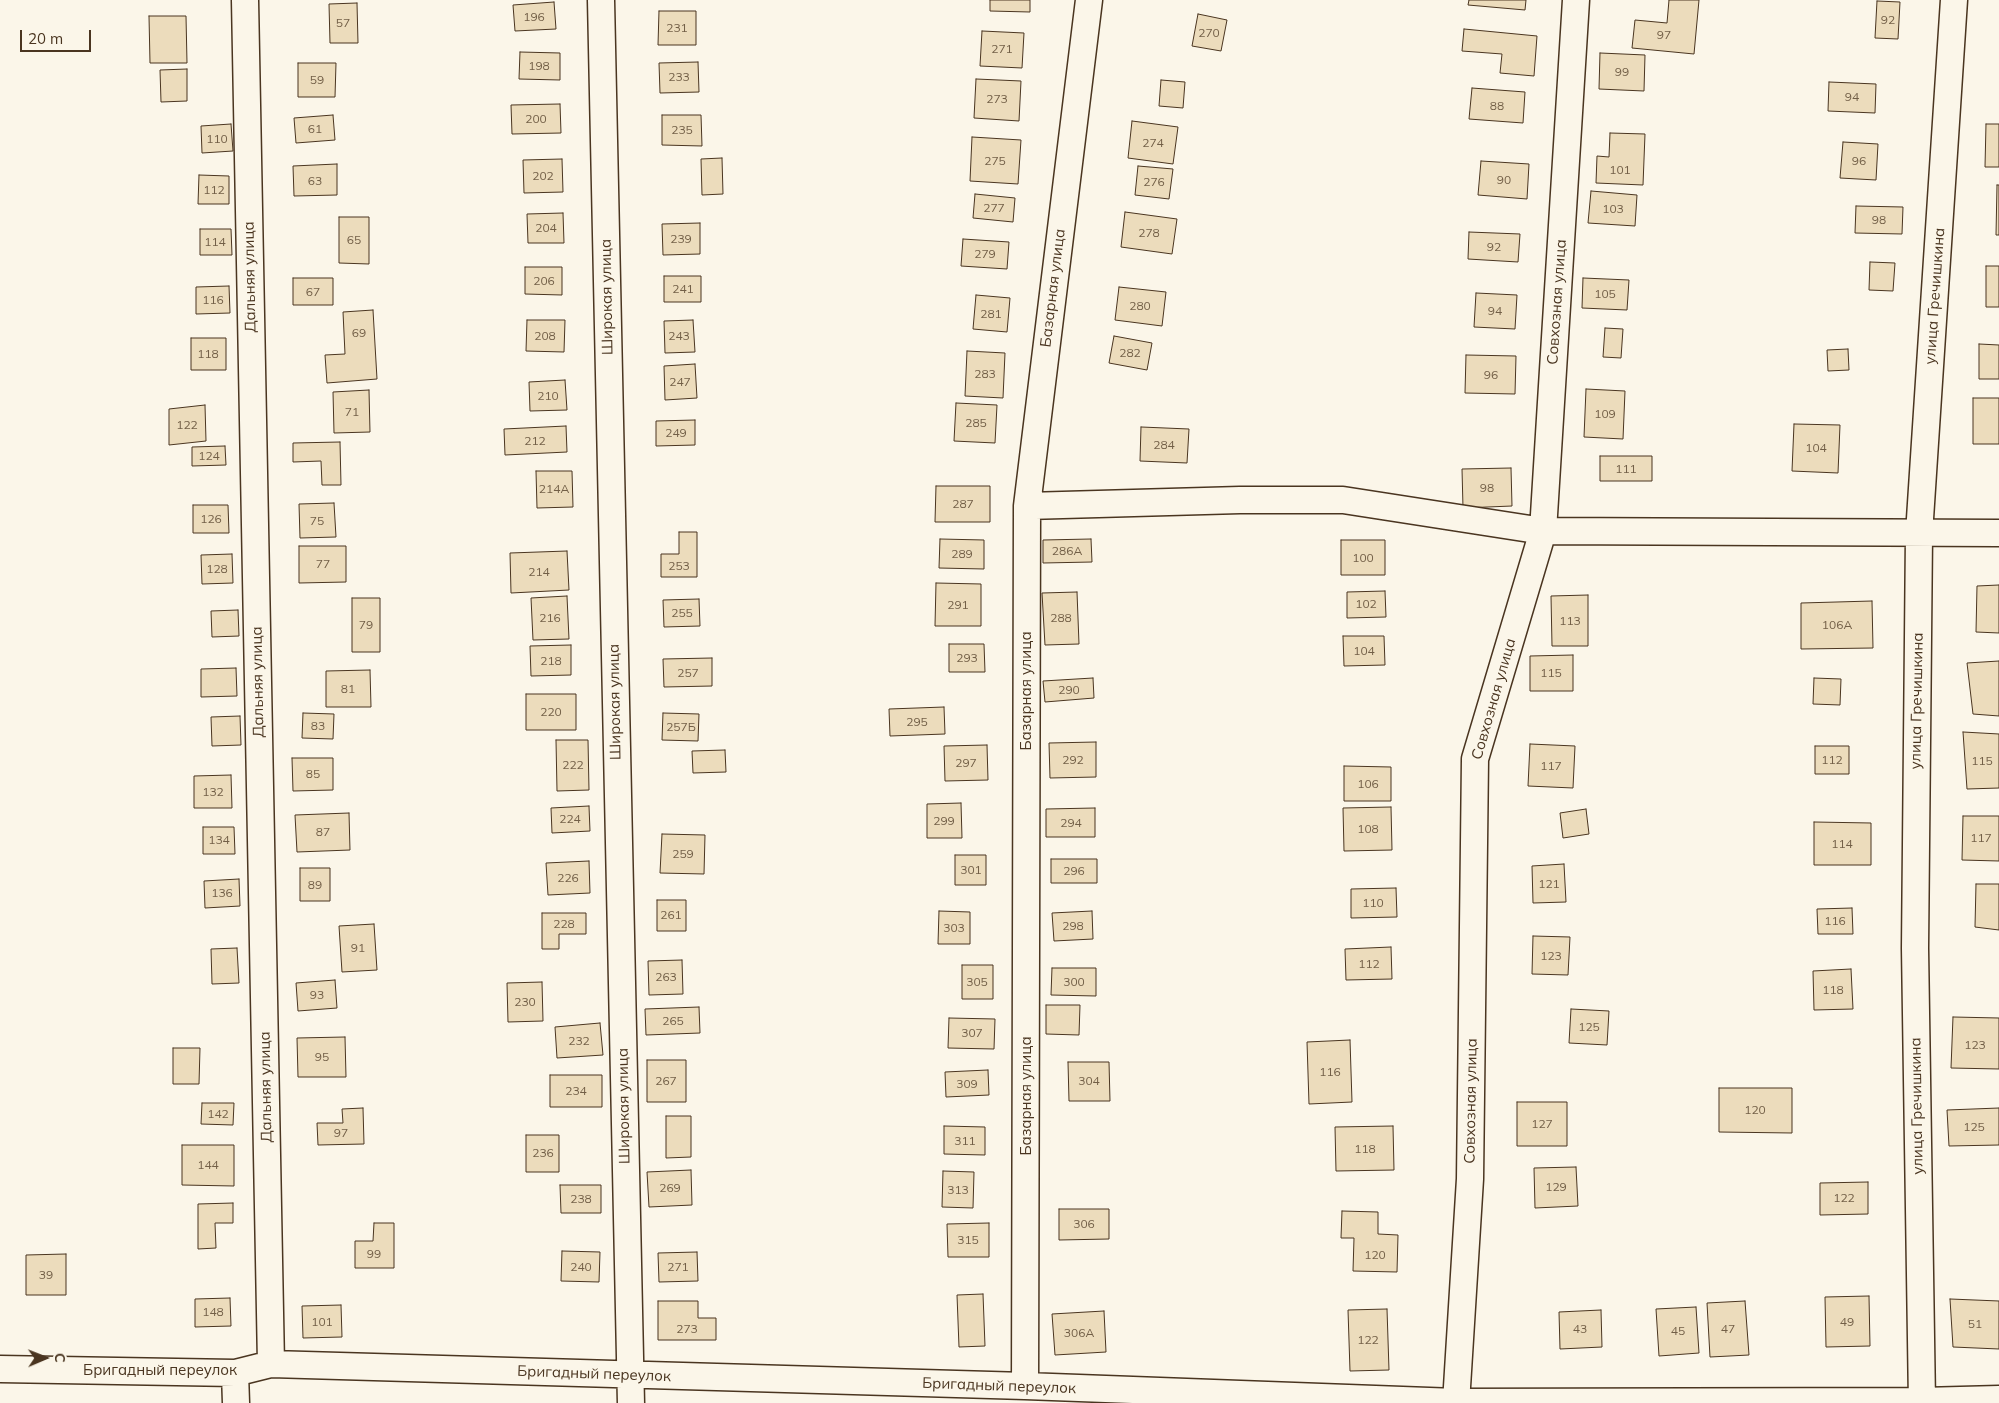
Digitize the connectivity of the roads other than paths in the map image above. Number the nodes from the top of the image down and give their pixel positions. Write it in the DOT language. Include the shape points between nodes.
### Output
graph roads {
  1 [pos="245,0"];
  2 [pos="601,0"];
  3 [pos="1088,0"];
  4 [pos="1576,0"];
  5 [pos="1954,0"];
  6 [pos="1027,506"];
  7 [pos="1543,531"];
  8 [pos="1999,533"];
  9 [pos="1919,534"];
  10 [pos="271,1364"];
  11 [pos="0,1369"];
  12 [pos="234,1373"];
  13 [pos="629,1375"];
  14 [pos="1026,1386"];
  15 [pos="1999,1399"];
  16 [pos="1456,1402"];
  17 [pos="1922,1402"];
  18 [pos="236,1403"];
  19 [pos="631,1403"];
  1 -- 10 [label="street, Дальняя улица"];
  2 -- 13 [label="street, Широкая улица"];
  3 -- 6 [label="street, Базарная улица"];
  4 -- 7 [label="street, Совхозная улица"];
  5 -- 9 [label="street, улица Гречишкина"];
  6 -- 7 [label="street" via="1343,500"];
  6 -- 14 [label="street, Базарная улица"];
  7 -- 9 [label="street"];
  7 -- 16 [label="street, Совхозная улица" via="1475,759 1470,1179"];
  8 -- 9 [label="street"];
  9 -- 17 [label="street, улица Гречишкина" via="1915,948"];
  10 -- 12 [label="street, Бригадный переулок"];
  10 -- 13 [label="street, Бригадный переулок"];
  11 -- 12 [label="street, Бригадный переулок"];
  12 -- 18 [label="street"];
  13 -- 14 [label="street, Бригадный переулок"];
  13 -- 19 [label="street, Широкая улица"];
  14 -- 16 [label="street, Бригадный переулок"];
  15 -- 17 [label="street, Бригадный переулок"];
  16 -- 17 [label="street, Бригадный переулок"];
}
